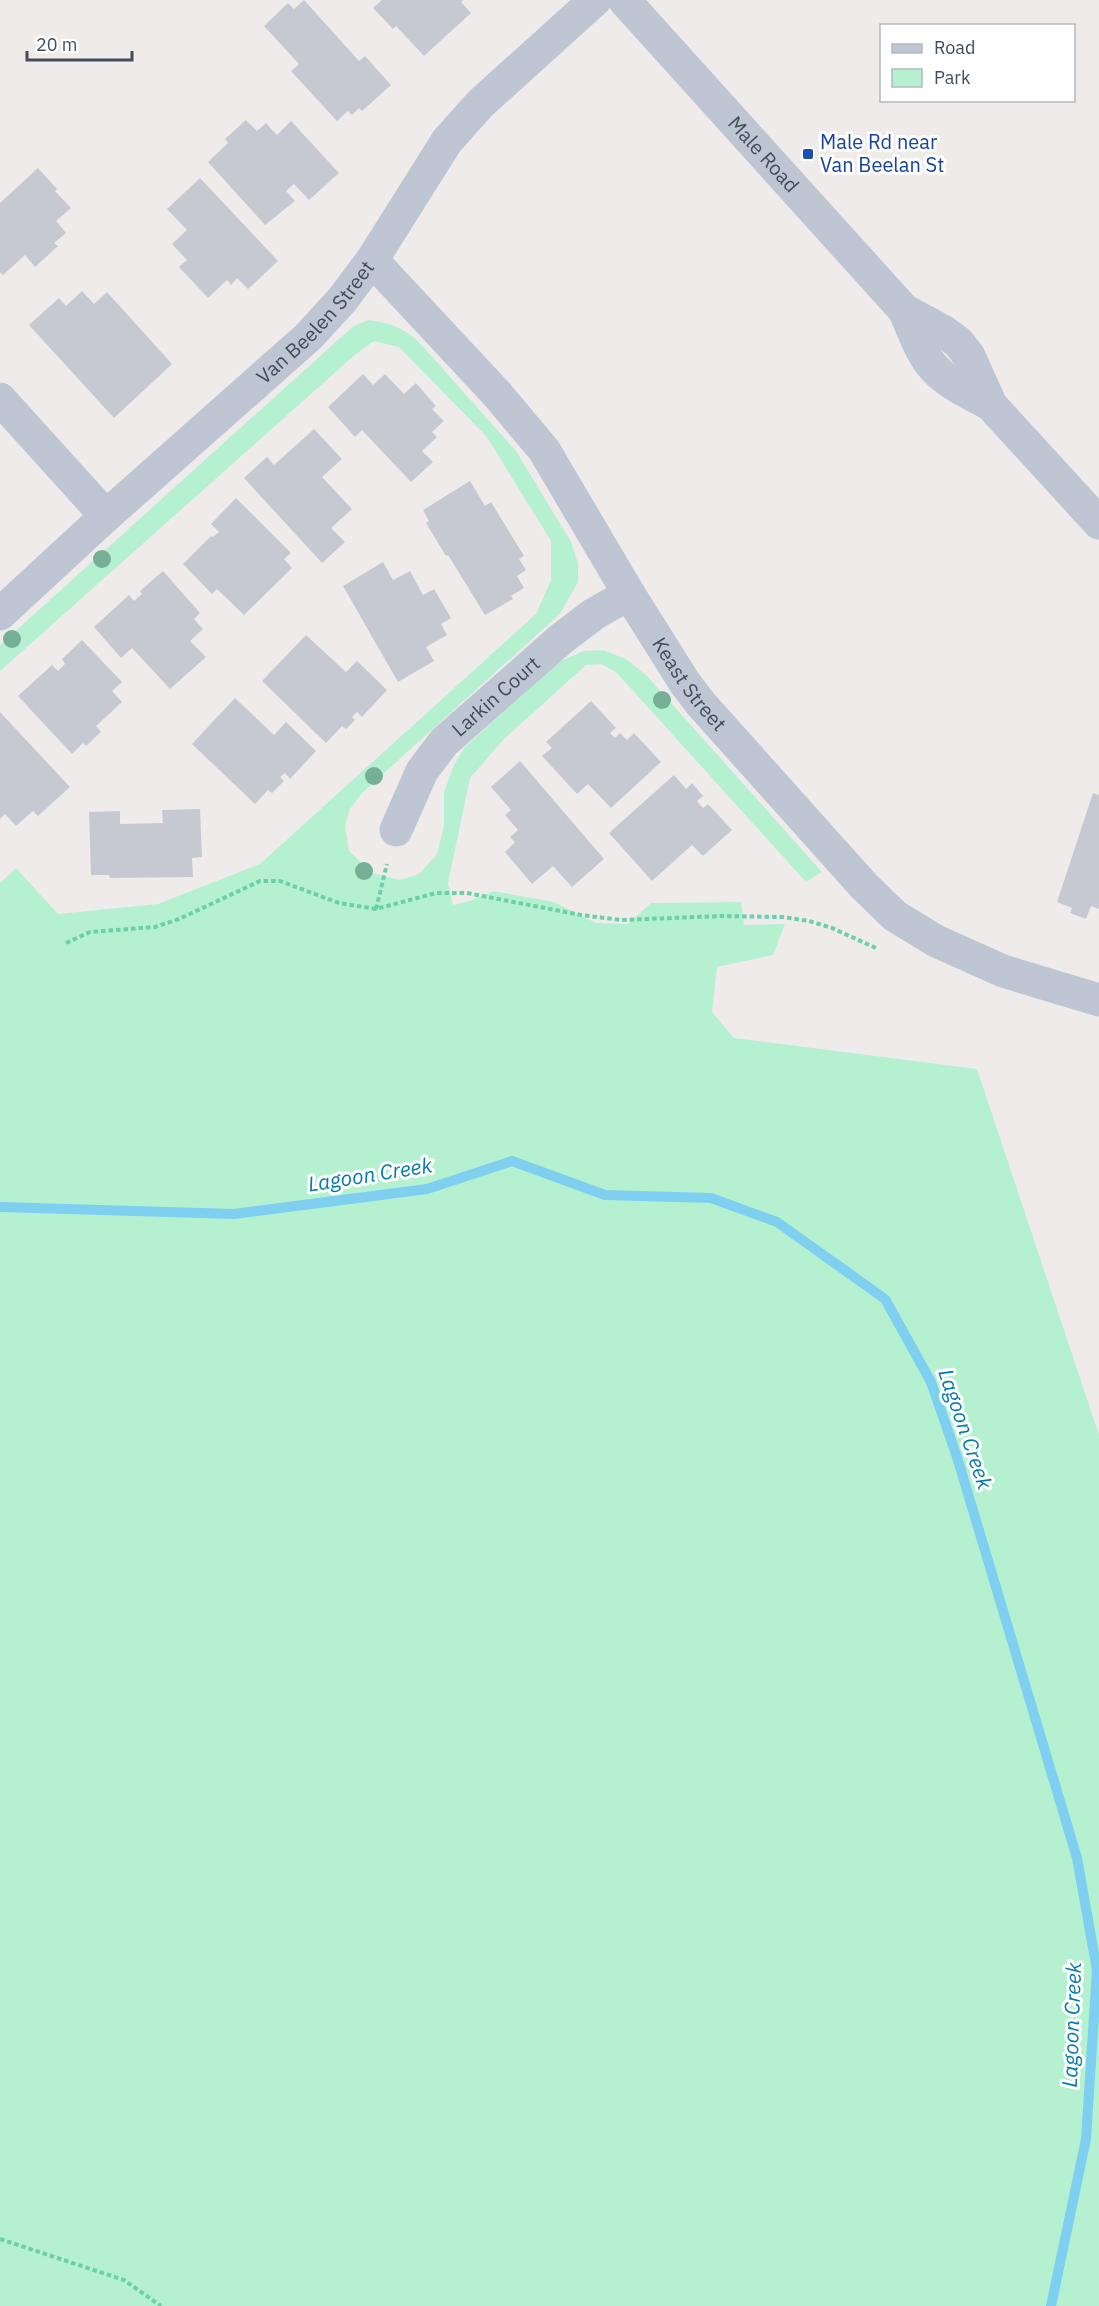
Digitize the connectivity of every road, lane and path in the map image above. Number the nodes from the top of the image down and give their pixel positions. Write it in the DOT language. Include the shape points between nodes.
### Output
graph roads {
  1 [pos="595,0"];
  2 [pos="624,0"];
  3 [pos="372,260"];
  4 [pos="0,399"];
  5 [pos="106,516"];
  6 [pos="1099,523"];
  7 [pos="629,594"];
  8 [pos="0,614"];
  9 [pos="396,830"];
  10 [pos="376,909"];
  11 [pos="66,943"];
  12 [pos="886,954"];
  13 [pos="1099,1000"];
  14 [pos="0,2239"];
  15 [pos="162,2306"];
  1 -- 3 [label="street, Van Beelen Street" via="480,104 447,141"];
  2 -- 6 [label="street, Male Road" via="904,310 935,368 991,405"];
  3 -- 5 [label="street, Van Beelen Street" via="308,337"];
  3 -- 7 [label="street, Keast Street" via="544,450"];
  4 -- 5 [label="street"];
  5 -- 8 [label="street, Van Beelen Street"];
  7 -- 9 [label="street, Larkin Court" via="561,639 444,742 422,771"];
  7 -- 13 [label="street, Keast Street" via="700,704 864,886 896,915 936,941 1003,970"];
  9 -- 10 [label="path"];
  10 -- 11 [label="path" via="339,903 279,881 260,881 179,920 155,927 90,932"];
  10 -- 12 [label="path" via="436,893 467,893 621,920 783,917 832,928"];
  14 -- 15 [label="path" via="124,2280"];
}
